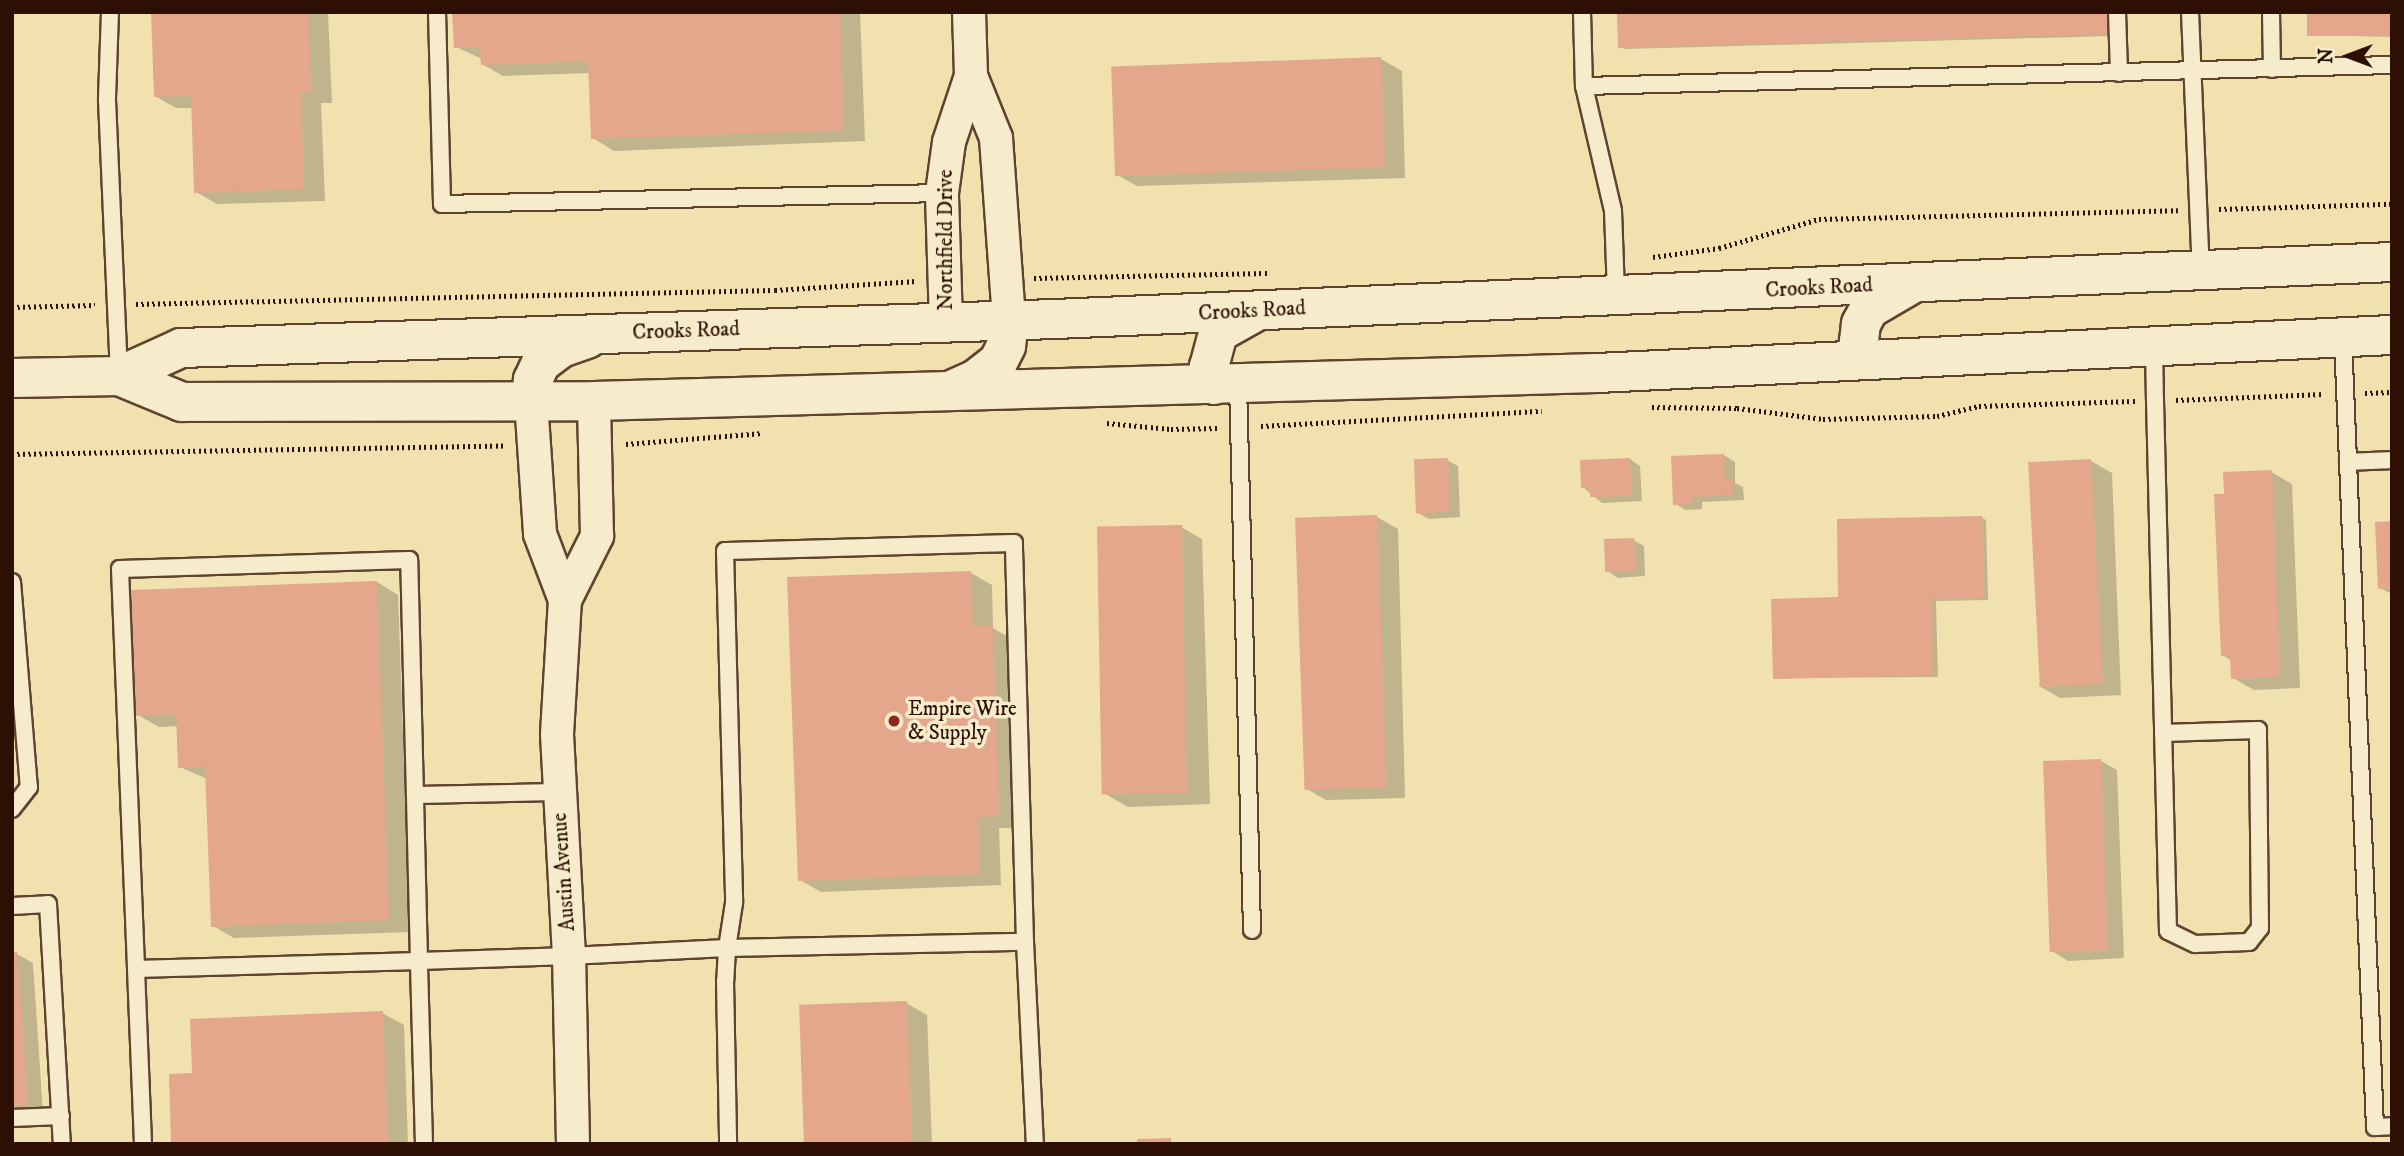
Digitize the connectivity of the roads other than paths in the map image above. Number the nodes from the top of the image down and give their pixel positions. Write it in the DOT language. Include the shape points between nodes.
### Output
graph roads {
  1 [pos="110,12"];
  2 [pos="437,12"];
  3 [pos="969,12"];
  4 [pos="1582,12"];
  5 [pos="2117,12"];
  6 [pos="2190,12"];
  7 [pos="2271,12"];
  8 [pos="2392,65"];
  9 [pos="2272,69"];
  10 [pos="2192,71"];
  11 [pos="2119,73"];
  12 [pos="971,76"];
  13 [pos="1584,86"];
  14 [pos="942,193"];
  15 [pos="2392,262"];
  16 [pos="2201,270"];
  17 [pos="1616,279"];
  18 [pos="1914,283"];
  19 [pos="1258,311"];
  20 [pos="1009,321"];
  21 [pos="946,323"];
  22 [pos="601,334"];
  23 [pos="2392,335"];
  24 [pos="2343,337"];
  25 [pos="2154,345"];
  26 [pos="1864,360"];
  27 [pos="118,376"];
  28 [pos="12,378"];
  29 [pos="1226,385"];
  30 [pos="944,393"];
  31 [pos="531,401"];
  32 [pos="594,401"];
  33 [pos="2392,460"];
  34 [pos="2348,462"];
  35 [pos="12,582"];
  36 [pos="565,600"];
  37 [pos="2163,733"];
  38 [pos="559,792"];
  39 [pos="415,795"];
  40 [pos="12,809"];
  41 [pos="12,906"];
  42 [pos="1252,930"];
  43 [pos="1025,942"];
  44 [pos="727,948"];
  45 [pos="569,956"];
  46 [pos="419,961"];
  47 [pos="136,969"];
  48 [pos="61,1116"];
  49 [pos="12,1118"];
  50 [pos="2392,1126"];
  51 [pos="62,1144"];
  52 [pos="143,1144"];
  53 [pos="424,1144"];
  54 [pos="573,1144"];
  55 [pos="728,1144"];
  56 [pos="1035,1144"];
  1 -- 27 [label="lane" via="107,100"];
  2 -- 14 [label="lane" via="442,204"];
  3 -- 12 [label="street, Northfield Drive"];
  4 -- 13 [label="lane"];
  5 -- 11 [label="lane"];
  6 -- 10 [label="lane"];
  7 -- 9 [label="lane"];
  8 -- 9 [label="lane"];
  9 -- 10 [label="lane"];
  10 -- 11 [label="lane"];
  10 -- 16 [label="lane"];
  11 -- 13 [label="lane"];
  12 -- 14 [label="street, Northfield Drive" via="949,142"];
  12 -- 20 [label="street, Northfield Drive" via="996,138"];
  13 -- 17 [label="lane" via="1613,211"];
  14 -- 21 [label="street, Northfield Drive"];
  15 -- 16 [label="main road, Crooks Road"];
  16 -- 18 [label="main road, Crooks Road"];
  17 -- 18 [label="main road, Crooks Road"];
  17 -- 19 [label="main road, Crooks Road"];
  18 -- 26 [label="main road" via="1869,309 1860,333"];
  19 -- 20 [label="main road, Crooks Road"];
  19 -- 29 [label="main road" via="1218,333 1209,367"];
  20 -- 21 [label="main road, Crooks Road"];
  20 -- 30 [label="main road" via="1006,346 998,362 976,379"];
  21 -- 22 [label="main road, Crooks Road"];
  22 -- 27 [label="main road, Crooks Road" via="181,348"];
  22 -- 31 [label="main road" via="561,348 541,363"];
  23 -- 24 [label="main road, Crooks Road"];
  24 -- 25 [label="main road, Crooks Road"];
  24 -- 34 [label="lane"];
  25 -- 26 [label="main road, Crooks Road"];
  25 -- 37 [label="lane"];
  26 -- 29 [label="main road, Crooks Road"];
  27 -- 28 [label="main road, Crooks Road"];
  27 -- 31 [label="main road, Crooks Road" via="182,402"];
  29 -- 30 [label="main road, Crooks Road"];
  29 -- 42 [label="lane" via="1240,427"];
  30 -- 32 [label="main road, Crooks Road"];
  31 -- 32 [label="main road, Crooks Road"];
  31 -- 36 [label="street, Austin Avenue" via="540,534"];
  32 -- 36 [label="street, Austin Avenue" via="597,536"];
  33 -- 34 [label="lane"];
  34 -- 50 [label="lane" via="2375,1127"];
  35 -- 40 [label="lane" via="29,787"];
  36 -- 38 [label="street, Austin Avenue"];
  37 -- 37 [label="lane" via="2258,730 2260,928 2249,942 2195,944 2168,930"];
  38 -- 39 [label="lane"];
  38 -- 45 [label="street, Austin Avenue"];
  39 -- 46 [label="lane"];
  39 -- 47 [label="lane" via="409,560 120,569"];
  41 -- 48 [label="lane" via="48,904"];
  43 -- 44 [label="lane"];
  43 -- 44 [label="lane" via="1014,543 725,551 734,903"];
  43 -- 56 [label="lane"];
  44 -- 45 [label="lane"];
  44 -- 55 [label="lane"];
  45 -- 46 [label="lane"];
  45 -- 54 [label="street, Austin Avenue"];
  46 -- 47 [label="lane"];
  46 -- 53 [label="lane"];
  47 -- 52 [label="lane"];
  48 -- 49 [label="lane"];
  48 -- 51 [label="lane"];
}
